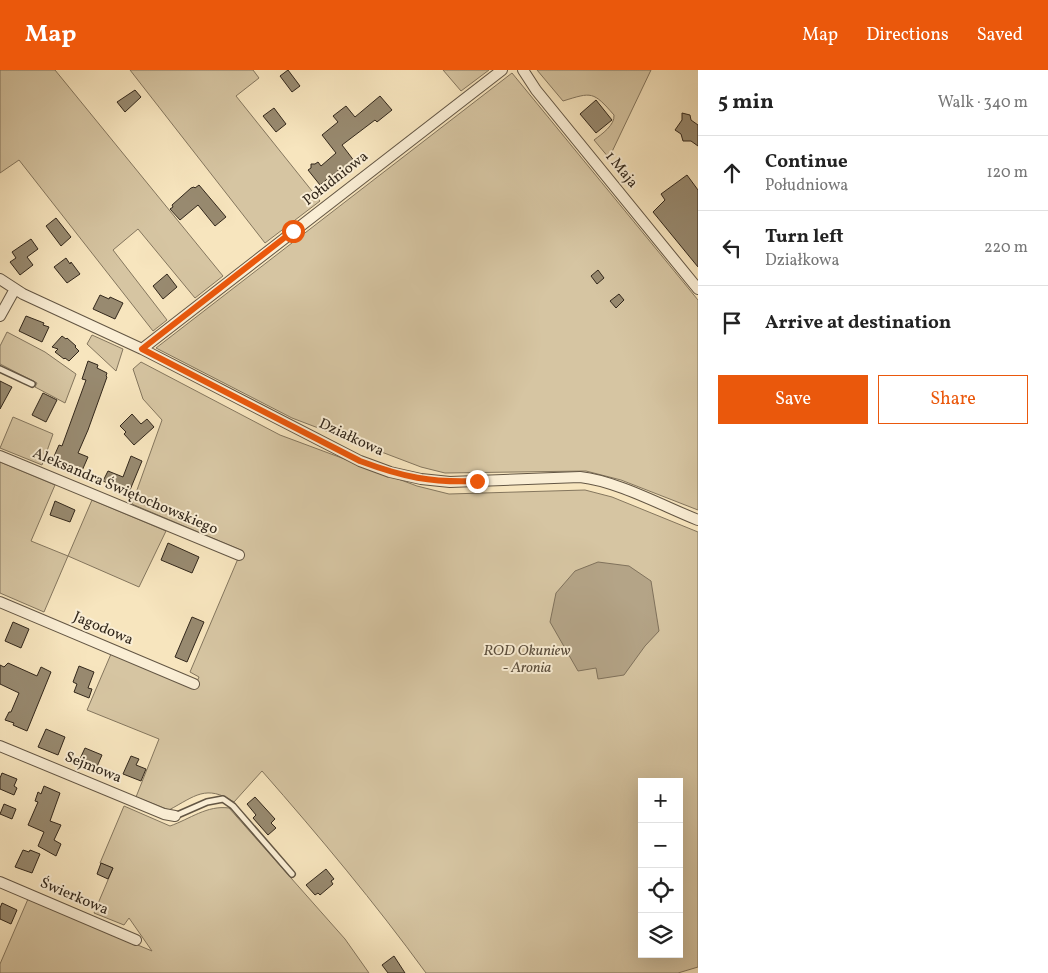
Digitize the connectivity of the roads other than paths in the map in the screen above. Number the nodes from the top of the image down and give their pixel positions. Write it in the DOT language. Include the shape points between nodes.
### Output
graph roads {
  1 [pos="502,70"];
  2 [pos="523,70"];
  3 [pos="0,280"];
  4 [pos="698,288"];
  5 [pos="15,290"];
  6 [pos="0,316"];
  7 [pos="142,349"];
  8 [pos="0,369"];
  9 [pos="32,384"];
  10 [pos="0,456"];
  11 [pos="698,520"];
  12 [pos="239,556"];
  13 [pos="0,602"];
  14 [pos="194,684"];
  15 [pos="0,746"];
  16 [pos="175,816"];
  17 [pos="292,874"];
  18 [pos="0,882"];
  19 [pos="136,940"];
  1 -- 7 [label="street, Południowa"];
  2 -- 4 [label="street, 1 Maja"];
  3 -- 5 [label="street, Działkowa"];
  5 -- 6 [label="street"];
  5 -- 7 [label="street, Działkowa"];
  7 -- 11 [label="street, Działkowa" via="360,461 390,472 421,480 450,482 590,478 633,492"];
  8 -- 9 [label="lane"];
  10 -- 12 [label="street, Aleksandra Świętochowskiego"];
  13 -- 14 [label="street, Jagodowa"];
  15 -- 16 [label="street, Sejmowa"];
  16 -- 17 [label="lane" via="207,802 223,799 234,806"];
  18 -- 19 [label="street, Świerkowa"];
}
